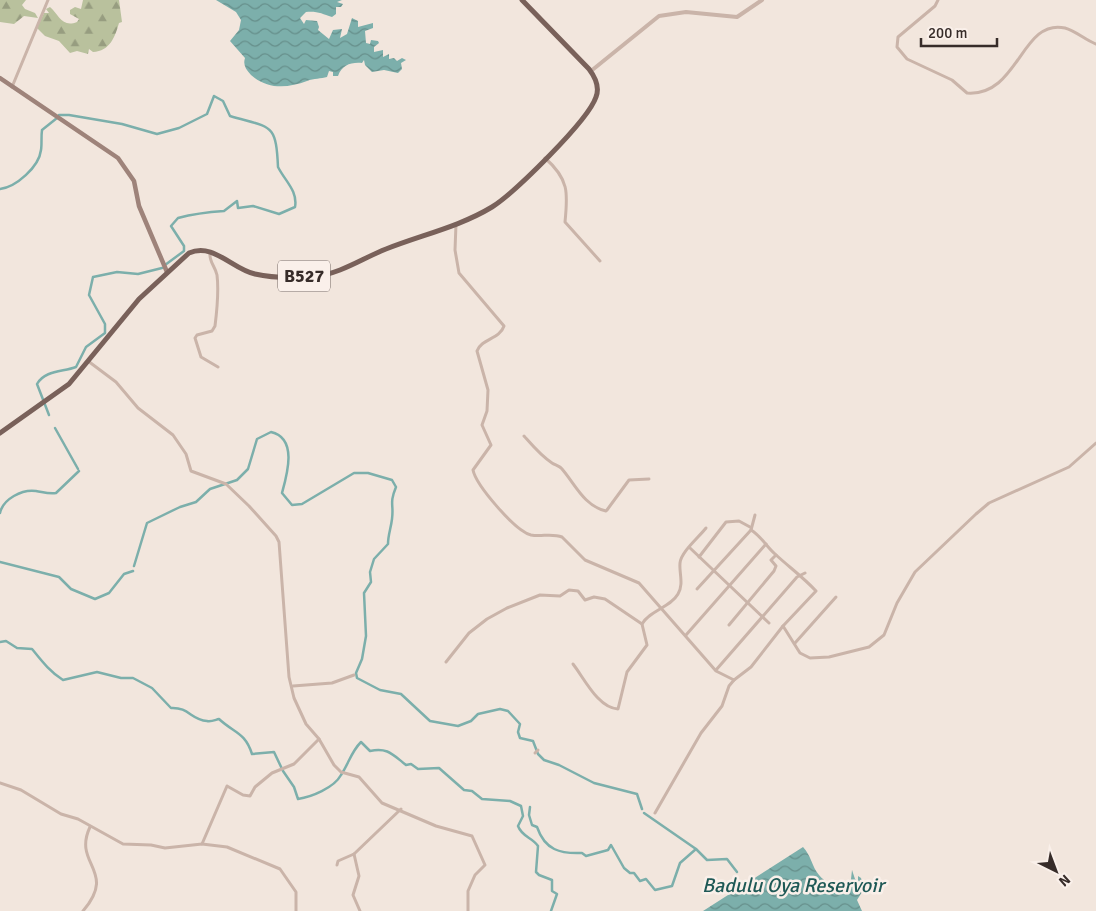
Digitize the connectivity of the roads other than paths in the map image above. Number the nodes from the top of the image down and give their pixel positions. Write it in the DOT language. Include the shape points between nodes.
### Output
graph roads {
  1 [pos="48,0"];
  2 [pos="522,0"];
  3 [pos="762,0"];
  4 [pos="938,0"];
  5 [pos="1096,44"];
  6 [pos="591,71"];
  7 [pos="0,78"];
  8 [pos="12,87"];
  9 [pos="545,158"];
  10 [pos="456,224"];
  11 [pos="210,252"];
  12 [pos="600,261"];
  13 [pos="167,272"];
  14 [pos="88,361"];
  15 [pos="218,368"];
  16 [pos="0,434"];
  17 [pos="524,436"];
  18 [pos="1096,443"];
  19 [pos="649,479"];
  20 [pos="755,515"];
  21 [pos="706,528"];
  22 [pos="750,528"];
  23 [pos="766,544"];
  24 [pos="690,548"];
  25 [pos="776,555"];
  26 [pos="699,557"];
  27 [pos="714,571"];
  28 [pos="805,573"];
  29 [pos="800,575"];
  30 [pos="730,586"];
  31 [pos="697,589"];
  32 [pos="836,597"];
  33 [pos="748,602"];
  34 [pos="661,609"];
  35 [pos="763,617"];
  36 [pos="769,623"];
  37 [pos="642,624"];
  38 [pos="730,625"];
  39 [pos="783,626"];
  40 [pos="686,636"];
  41 [pos="795,643"];
  42 [pos="446,662"];
  43 [pos="572,664"];
  44 [pos="716,671"];
  45 [pos="354,675"];
  46 [pos="734,680"];
  47 [pos="293,686"];
  48 [pos="319,739"];
  49 [pos="0,784"];
  50 [pos="401,809"];
  51 [pos="655,813"];
  52 [pos="90,827"];
  53 [pos="202,844"];
  54 [pos="354,854"];
  55 [pos="337,865"];
  56 [pos="83,911"];
  57 [pos="296,911"];
  58 [pos="360,911"];
  59 [pos="468,911"];
  1 -- 8 [label="street"];
  2 -- 6 [label="main road, B527"];
  3 -- 6 [label="street" via="737,17 686,12 659,16"];
  4 -- 5 [label="street" via="898,37 897,47 906,59 952,80 967,93 1001,83 1033,39 1045,31 1063,27"];
  6 -- 9 [label="main road, B527" via="597,91 594,101"];
  7 -- 8 [label="main road"];
  8 -- 13 [label="main road" via="118,158 134,181 140,206"];
  9 -- 10 [label="main road, B527" via="504,198 480,214"];
  9 -- 12 [label="street" via="560,173 566,188 565,222"];
  10 -- 11 [label="main road, B527" via="322,276 255,274"];
  10 -- 34 [label="street" via="455,250 459,273 504,326 500,333 476,351 488,390 487,411 482,425 491,445 476,463 474,478 522,530 533,535 562,536 585,560 638,583"];
  11 -- 13 [label="main road" via="199,250 189,253"];
  11 -- 15 [label="street" via="218,286 215,326 195,338 201,357"];
  13 -- 14 [label="main road" via="134,305"];
  14 -- 16 [label="main road" via="69,384"];
  14 -- 47 [label="street" via="116,382 138,408 173,435 186,454 191,471 224,483 280,542 289,677"];
  17 -- 19 [label="street" via="552,464 562,468 578,491 600,510 608,510 629,480"];
  18 -- 41 [label="street" via="1069,467 989,503 976,514 915,572 884,635 869,647 816,659 800,653"];
  20 -- 22 [label="street"];
  21 -- 24 [label="street"];
  22 -- 23 [label="street"];
  22 -- 26 [label="street" via="739,521 726,522"];
  22 -- 27 [label="street"];
  23 -- 25 [label="street"];
  23 -- 30 [label="street"];
  24 -- 26 [label="street"];
  24 -- 34 [label="street" via="680,561 678,594"];
  25 -- 29 [label="street"];
  25 -- 33 [label="street" via="771,560 776,568"];
  26 -- 27 [label="street"];
  27 -- 30 [label="street"];
  27 -- 31 [label="street"];
  28 -- 29 [label="street"];
  29 -- 35 [label="street"];
  29 -- 39 [label="street" via="816,591"];
  30 -- 33 [label="street"];
  30 -- 40 [label="street"];
  32 -- 41 [label="street"];
  33 -- 35 [label="street"];
  33 -- 38 [label="street"];
  34 -- 37 [label="street" via="644,619"];
  34 -- 40 [label="street"];
  35 -- 36 [label="street"];
  35 -- 44 [label="street"];
  37 -- 42 [label="street" via="606,599 594,597 585,600 578,591 569,590 560,596 540,595 487,619 469,633"];
  37 -- 43 [label="street" via="647,645 624,677 618,709 612,709 589,688"];
  39 -- 41 [label="street"];
  39 -- 46 [label="street" via="751,667"];
  40 -- 44 [label="street"];
  44 -- 46 [label="street"];
  45 -- 47 [label="street" via="332,683"];
  46 -- 51 [label="street" via="722,706 701,733"];
  47 -- 48 [label="street" via="299,710"];
  48 -- 50 [label="street" via="331,762 343,772 359,777 377,799"];
  48 -- 53 [label="street" via="294,764 279,769 250,796 228,786"];
  49 -- 52 [label="street" via="21,790 51,809"];
  50 -- 54 [label="street"];
  50 -- 59 [label="street" via="429,824 472,836 476,841 485,865 475,875 468,891"];
  52 -- 53 [label="street" via="123,844 165,848"];
  52 -- 56 [label="street" via="84,842 98,889"];
  53 -- 57 [label="street" via="228,847 280,869 296,892"];
  54 -- 55 [label="street" via="338,861"];
  54 -- 58 [label="street" via="360,876 353,895"];
}
